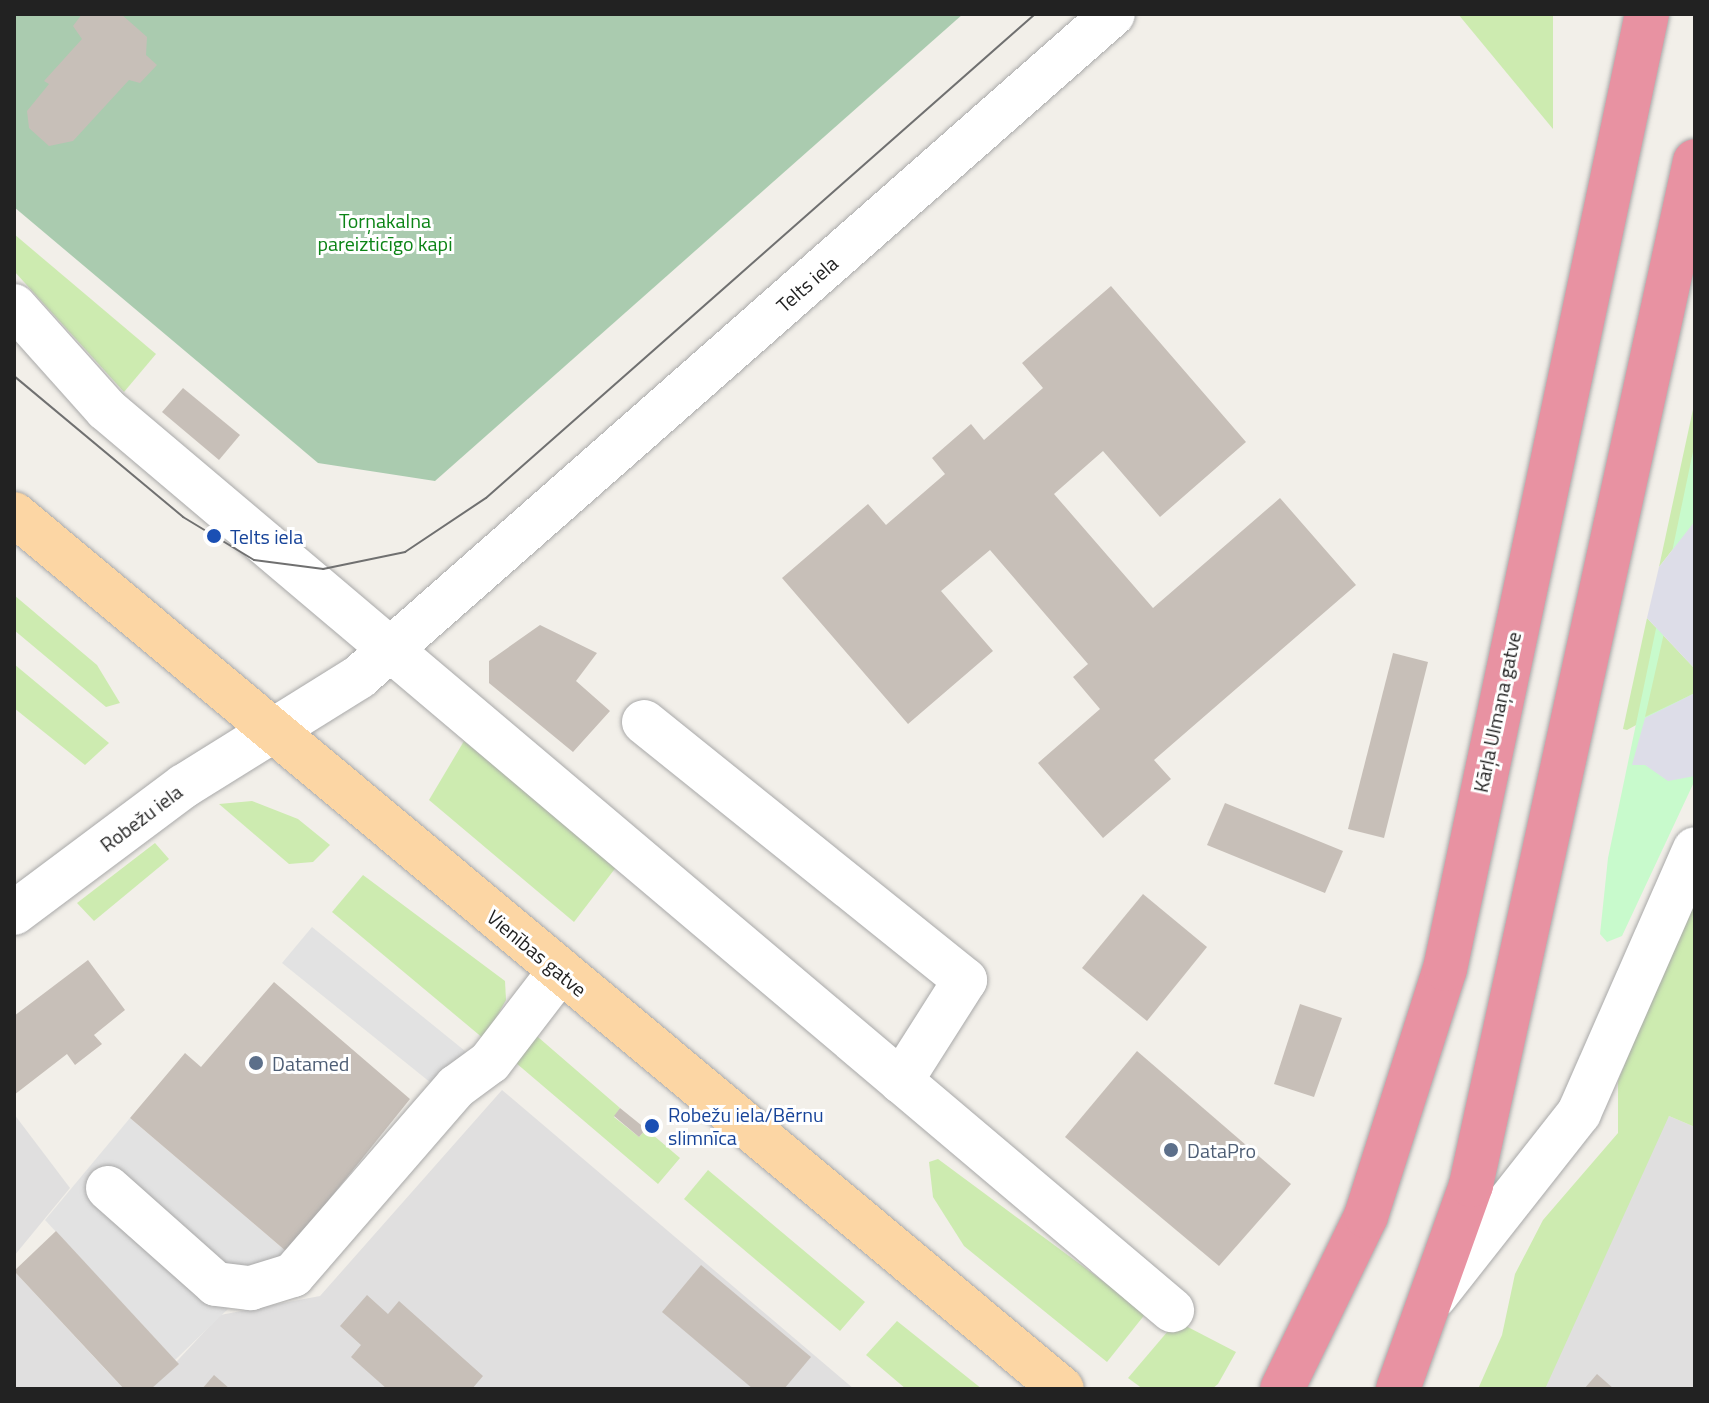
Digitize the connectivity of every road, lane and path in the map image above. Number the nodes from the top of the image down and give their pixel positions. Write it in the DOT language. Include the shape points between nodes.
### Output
graph roads {
  1 [pos="1113,14"];
  2 [pos="1647,14"];
  3 [pos="1695,161"];
  4 [pos="14,306"];
  5 [pos="14,514"];
  6 [pos="394,647"];
  7 [pos="644,722"];
  8 [pos="275,733"];
  9 [pos="1695,849"];
  10 [pos="14,913"];
  11 [pos="559,972"];
  12 [pos="901,1081"];
  13 [pos="108,1188"];
  14 [pos="1435,1296"];
  15 [pos="1172,1310"];
  16 [pos="1062,1389"];
  17 [pos="1282,1389"];
  18 [pos="1398,1389"];
  1 -- 6 [label="street, Telts iela"];
  2 -- 17 [label="highway, Kārļa Ulmaņa gatve" via="1445,969 1366,1216"];
  3 -- 14 [label="highway" via="1471,1185"];
  4 -- 6 [label="street" via="106,409"];
  5 -- 8 [label="main road, Vienības gatve"];
  6 -- 8 [label="street, Telts iela"];
  6 -- 12 [label="street"];
  7 -- 12 [label="street" via="965,980"];
  8 -- 10 [label="street, Robežu iela" via="184,786"];
  8 -- 11 [label="main road, Vienības gatve"];
  9 -- 14 [label="street" via="1579,1113"];
  11 -- 13 [label="street" via="490,1062 456,1087 293,1275 251,1288 216,1284"];
  11 -- 16 [label="main road, Vienības gatve"];
  12 -- 15 [label="street"];
  14 -- 18 [label="highway"];
}
